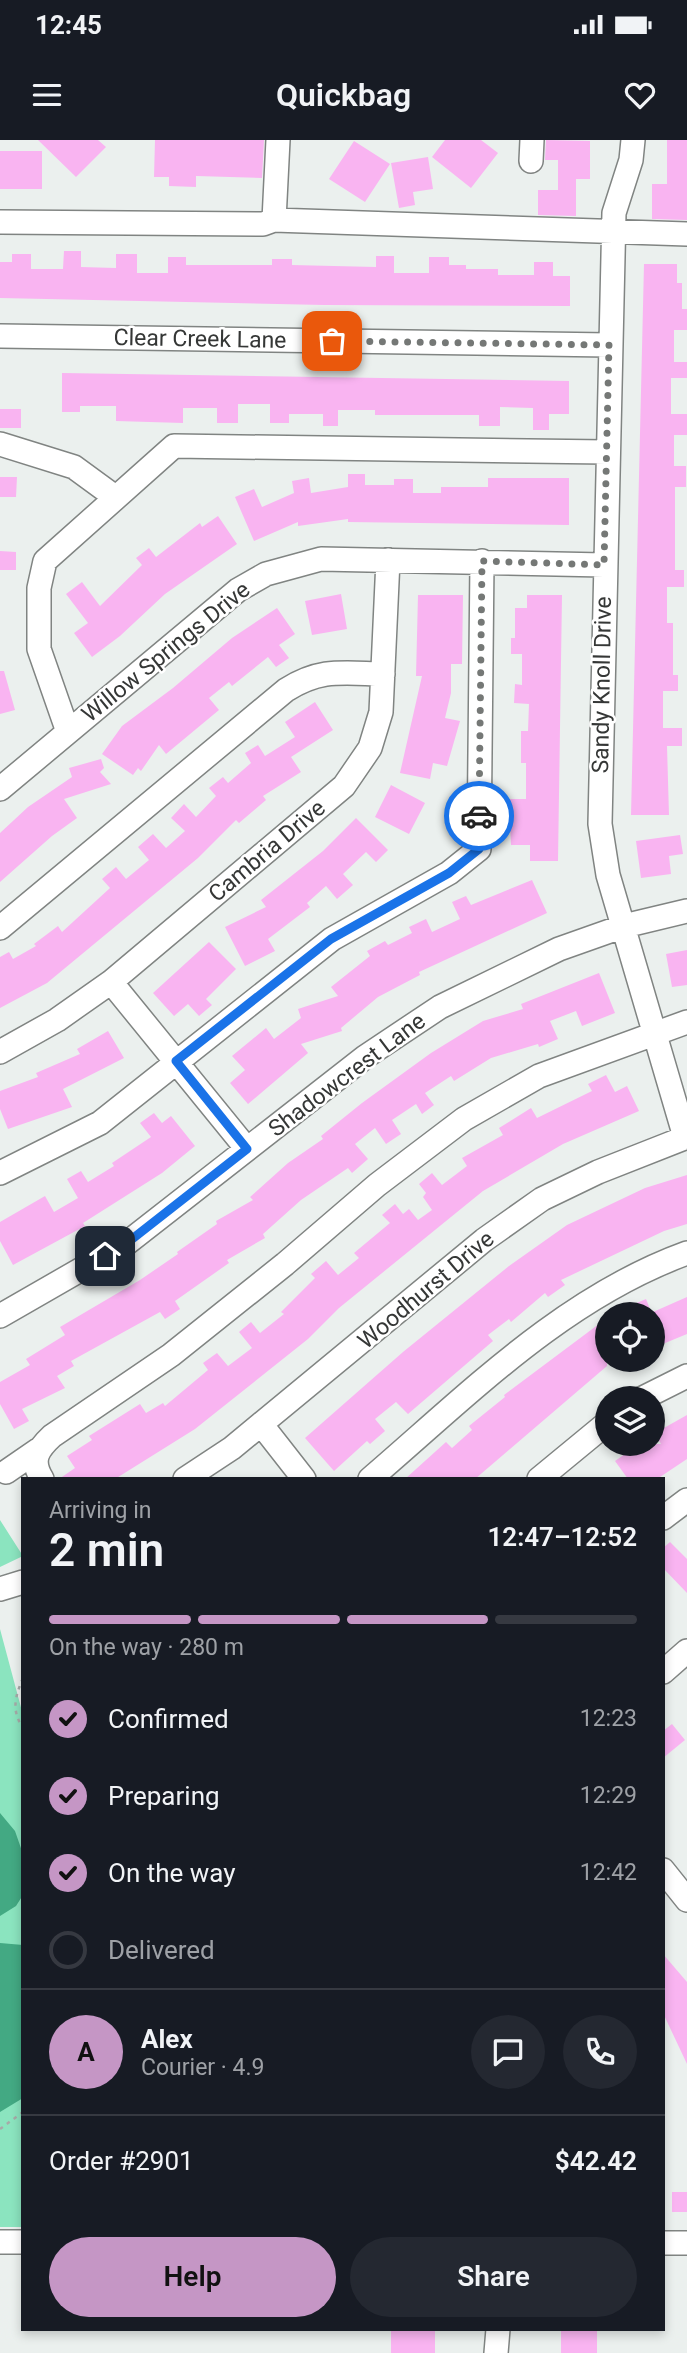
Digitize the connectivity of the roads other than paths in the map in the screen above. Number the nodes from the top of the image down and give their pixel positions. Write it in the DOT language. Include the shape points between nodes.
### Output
graph roads {
  1 [pos="278,140"];
  2 [pos="633,140"];
  3 [pos="274,220"];
  4 [pos="0,222"];
  5 [pos="614,229"];
  6 [pos="687,233"];
  7 [pos="0,336"];
  8 [pos="609,345"];
  9 [pos="0,444"];
  10 [pos="607,452"];
  11 [pos="115,497"];
  12 [pos="388,561"];
  13 [pos="482,561"];
  14 [pos="604,565"];
  15 [pos="383,674"];
  16 [pos="68,732"];
  17 [pos="0,789"];
  18 [pos="687,911"];
  19 [pos="624,926"];
  20 [pos="0,928"];
  21 [pos="111,982"];
  22 [pos="687,1022"];
  23 [pos="656,1035"];
  24 [pos="0,1052"];
  25 [pos="176,1061"];
  26 [pos="686,1137"];
  27 [pos="247,1149"];
  28 [pos="0,1173"];
  29 [pos="687,1253"];
  30 [pos="0,1316"];
  31 [pos="687,1376"];
  32 [pos="665,1387"];
  33 [pos="261,1424"];
  34 [pos="595,1433"];
  35 [pos="38,1450"];
  36 [pos="6,1472"];
  37 [pos="40,1477"];
  38 [pos="188,1477"];
  39 [pos="302,1477"];
  40 [pos="372,1477"];
  41 [pos="541,1477"];
  42 [pos="687,1500"];
  43 [pos="665,1516"];
  44 [pos="21,1583"];
  45 [pos="0,1589"];
  46 [pos="687,1651"];
  47 [pos="665,1670"];
  48 [pos="665,1872"];
  49 [pos="687,1900"];
  50 [pos="0,2242"];
  51 [pos="21,2242"];
  52 [pos="665,2243"];
  53 [pos="687,2243"];
  54 [pos="498,2331"];
  55 [pos="496,2353"];
  1 -- 3 [label="street"];
  2 -- 5 [label="street, Sandy Knoll Drive"];
  3 -- 4 [label="street" via="263,224"];
  3 -- 5 [label="street"];
  5 -- 6 [label="street"];
  5 -- 8 [label="street, Sandy Knoll Drive"];
  7 -- 8 [label="street, Clear Creek Lane"];
  8 -- 10 [label="street, Sandy Knoll Drive"];
  9 -- 11 [label="street" via="74,467"];
  10 -- 11 [label="street" via="174,446"];
  10 -- 14 [label="street, Sandy Knoll Drive"];
  11 -- 16 [label="street" via="54,549 45,561 38,588 38,649"];
  12 -- 13 [label="street, Willow Springs Drive"];
  12 -- 15 [label="street, Cambria Drive"];
  12 -- 16 [label="street, Willow Springs Drive" via="321,559 266,573 238,590"];
  13 -- 14 [label="street, Willow Springs Drive"];
  13 -- 25 [label="street" via="479,849 449,873 331,939"];
  14 -- 19 [label="street, Sandy Knoll Drive" via="600,824 608,875"];
  15 -- 20 [label="street" via="308,676 286,690"];
  15 -- 21 [label="street, Cambria Drive" via="381,712 370,748 344,786"];
  16 -- 17 [label="street, Willow Springs Drive"];
  18 -- 19 [label="street, Shadowcrest Lane"];
  19 -- 23 [label="street, Sandy Knoll Drive"];
  19 -- 27 [label="street, Shadowcrest Lane" via="559,949 440,1007 365,1057"];
  21 -- 24 [label="street, Cambria Drive"];
  21 -- 25 [label="street"];
  22 -- 23 [label="street"];
  23 -- 26 [label="street, Sandy Knoll Drive"];
  23 -- 35 [label="street" via="539,1076 464,1119 171,1355"];
  25 -- 27 [label="street"];
  25 -- 28 [label="street" via="100,1123"];
  26 -- 33 [label="street, Woodhurst Drive" via="542,1199 484,1240"];
  27 -- 30 [label="street, Shadowcrest Lane" via="127,1243"];
  29 -- 40 [label="street" via="648,1267 550,1327"];
  31 -- 32 [label="street"];
  33 -- 38 [label="street, Woodhurst Drive"];
  33 -- 39 [label="street"];
  34 -- 41 [label="street"];
  35 -- 36 [label="street"];
  35 -- 37 [label="street" via="35,1461"];
  42 -- 43 [label="street"];
  44 -- 45 [label="street"];
  46 -- 47 [label="street"];
  48 -- 49 [label="street"];
  50 -- 51 [label="street"];
  52 -- 53 [label="street"];
  54 -- 55 [label="street"];
}
